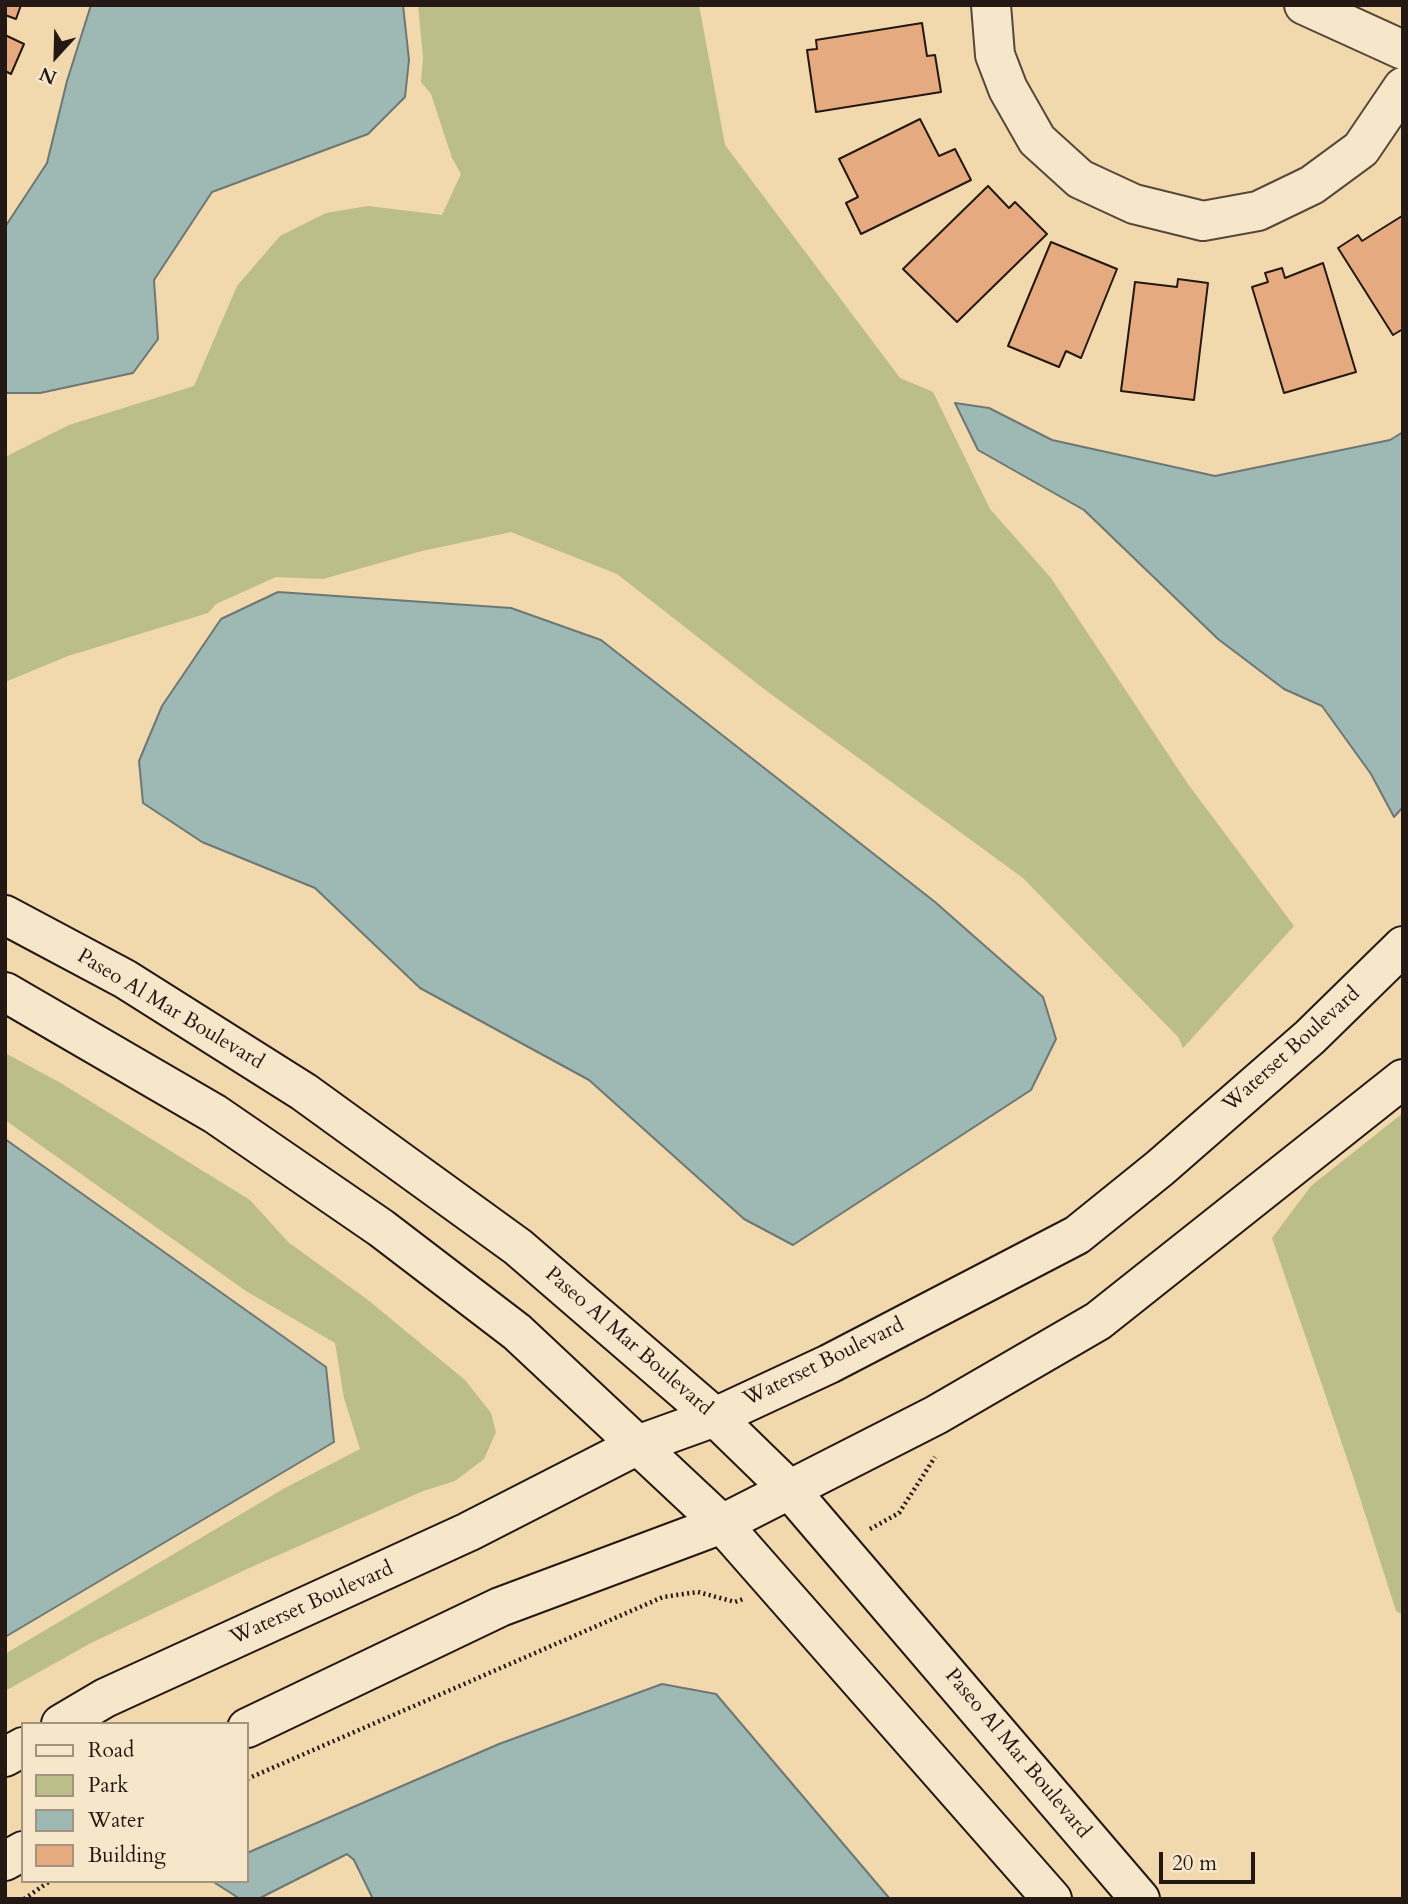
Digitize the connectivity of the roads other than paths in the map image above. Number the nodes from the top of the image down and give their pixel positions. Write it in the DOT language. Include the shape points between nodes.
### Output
graph roads {
  1 [pos="991,5"];
  2 [pos="1304,5"];
  3 [pos="1403,50"];
  4 [pos="1403,87"];
  5 [pos="5,915"];
  6 [pos="1403,946"];
  7 [pos="5,992"];
  8 [pos="1403,1079"];
  9 [pos="715,1417"];
  10 [pos="640,1444"];
  11 [pos="789,1489"];
  12 [pos="722,1524"];
  13 [pos="64,1722"];
  14 [pos="248,1728"];
  15 [pos="21,1748"];
  16 [pos="5,1757"];
  17 [pos="21,1852"];
  18 [pos="5,1861"];
  19 [pos="1052,1899"];
  20 [pos="1140,1899"];
  1 -- 4 [label="street" via="995,55 1037,140 1080,179 1134,204 1203,221 1258,211 1312,185 1361,149"];
  2 -- 3 [label="street"];
  5 -- 9 [label="street, Paseo Al Mar Boulevard" via="125,979 304,1092 517,1247"];
  6 -- 9 [label="street, Waterset Boulevard" via="1310,1037 1077,1234 829,1364"];
  7 -- 10 [label="street" via="215,1114 381,1228 517,1332"];
  8 -- 11 [label="street" via="1098,1321 936,1415"];
  9 -- 10 [label="street, Waterset Boulevard"];
  9 -- 11 [label="street, Paseo Al Mar Boulevard"];
  10 -- 12 [label="street"];
  10 -- 13 [label="street, Waterset Boulevard" via="468,1532 104,1698"];
  11 -- 12 [label="street"];
  11 -- 20 [label="street, Paseo Al Mar Boulevard"];
  12 -- 14 [label="street" via="500,1607"];
  12 -- 19 [label="street"];
  15 -- 16 [label="street"];
  17 -- 18 [label="street"];
}
